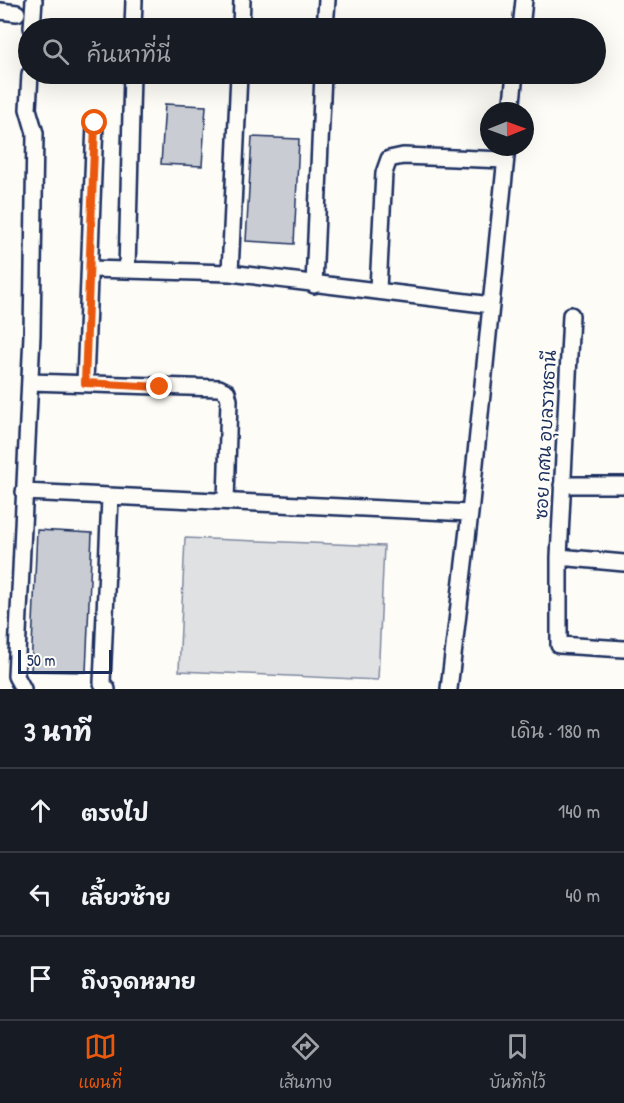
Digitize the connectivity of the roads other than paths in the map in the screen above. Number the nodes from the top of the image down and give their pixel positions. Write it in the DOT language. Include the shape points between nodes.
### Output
graph roads {
  1 [pos="34,0"];
  2 [pos="134,0"];
  3 [pos="242,0"];
  4 [pos="327,0"];
  5 [pos="524,0"];
  6 [pos="0,11"];
  7 [pos="16,13"];
  8 [pos="33,18"];
  9 [pos="133,18"];
  10 [pos="241,18"];
  11 [pos="326,18"];
  12 [pos="522,18"];
  13 [pos="29,84"];
  14 [pos="132,84"];
  15 [pos="239,84"];
  16 [pos="323,84"];
  17 [pos="514,84"];
  18 [pos="512,102"];
  19 [pos="95,123"];
  20 [pos="480,155"];
  21 [pos="506,156"];
  22 [pos="91,269"];
  23 [pos="127,270"];
  24 [pos="230,273"];
  25 [pos="314,285"];
  26 [pos="378,289"];
  27 [pos="491,304"];
  28 [pos="571,315"];
  29 [pos="30,381"];
  30 [pos="85,383"];
  31 [pos="562,485"];
  32 [pos="624,485"];
  33 [pos="24,492"];
  34 [pos="110,498"];
  35 [pos="226,501"];
  36 [pos="470,513"];
  37 [pos="559,557"];
  38 [pos="624,563"];
  39 [pos="624,649"];
  40 [pos="24,689"];
  41 [pos="107,689"];
  42 [pos="449,689"];
  1 -- 8 [label="street"];
  2 -- 9 [label="street"];
  3 -- 10 [label="street"];
  4 -- 11 [label="street"];
  5 -- 12 [label="street"];
  6 -- 7 [label="street"];
  13 -- 29 [label="street" via="28,109 34,133"];
  14 -- 23 [label="street"];
  15 -- 24 [label="street"];
  16 -- 25 [label="street"];
  17 -- 18 [label="street"];
  19 -- 22 [label="street"];
  20 -- 26 [label="street" via="389,159 384,173"];
  21 -- 27 [label="street"];
  22 -- 23 [label="street"];
  22 -- 30 [label="street"];
  23 -- 24 [label="street"];
  24 -- 25 [label="street"];
  25 -- 26 [label="street"];
  26 -- 27 [label="street"];
  27 -- 36 [label="street"];
  28 -- 31 [label="street, ซอย กศน อุบลราชธานี"];
  29 -- 30 [label="street"];
  29 -- 33 [label="street"];
  30 -- 35 [label="street" via="219,388 226,392 230,400"];
  31 -- 32 [label="street"];
  31 -- 37 [label="street, ซอย กศน อุบลราชธานี"];
  33 -- 34 [label="street"];
  33 -- 40 [label="street" via="16,676"];
  34 -- 35 [label="street"];
  34 -- 41 [label="street" via="102,682"];
  35 -- 36 [label="street"];
  36 -- 42 [label="street"];
  37 -- 38 [label="street"];
  37 -- 39 [label="street, ซอย กศน อุบลราชธานี" via="559,645"];
}
